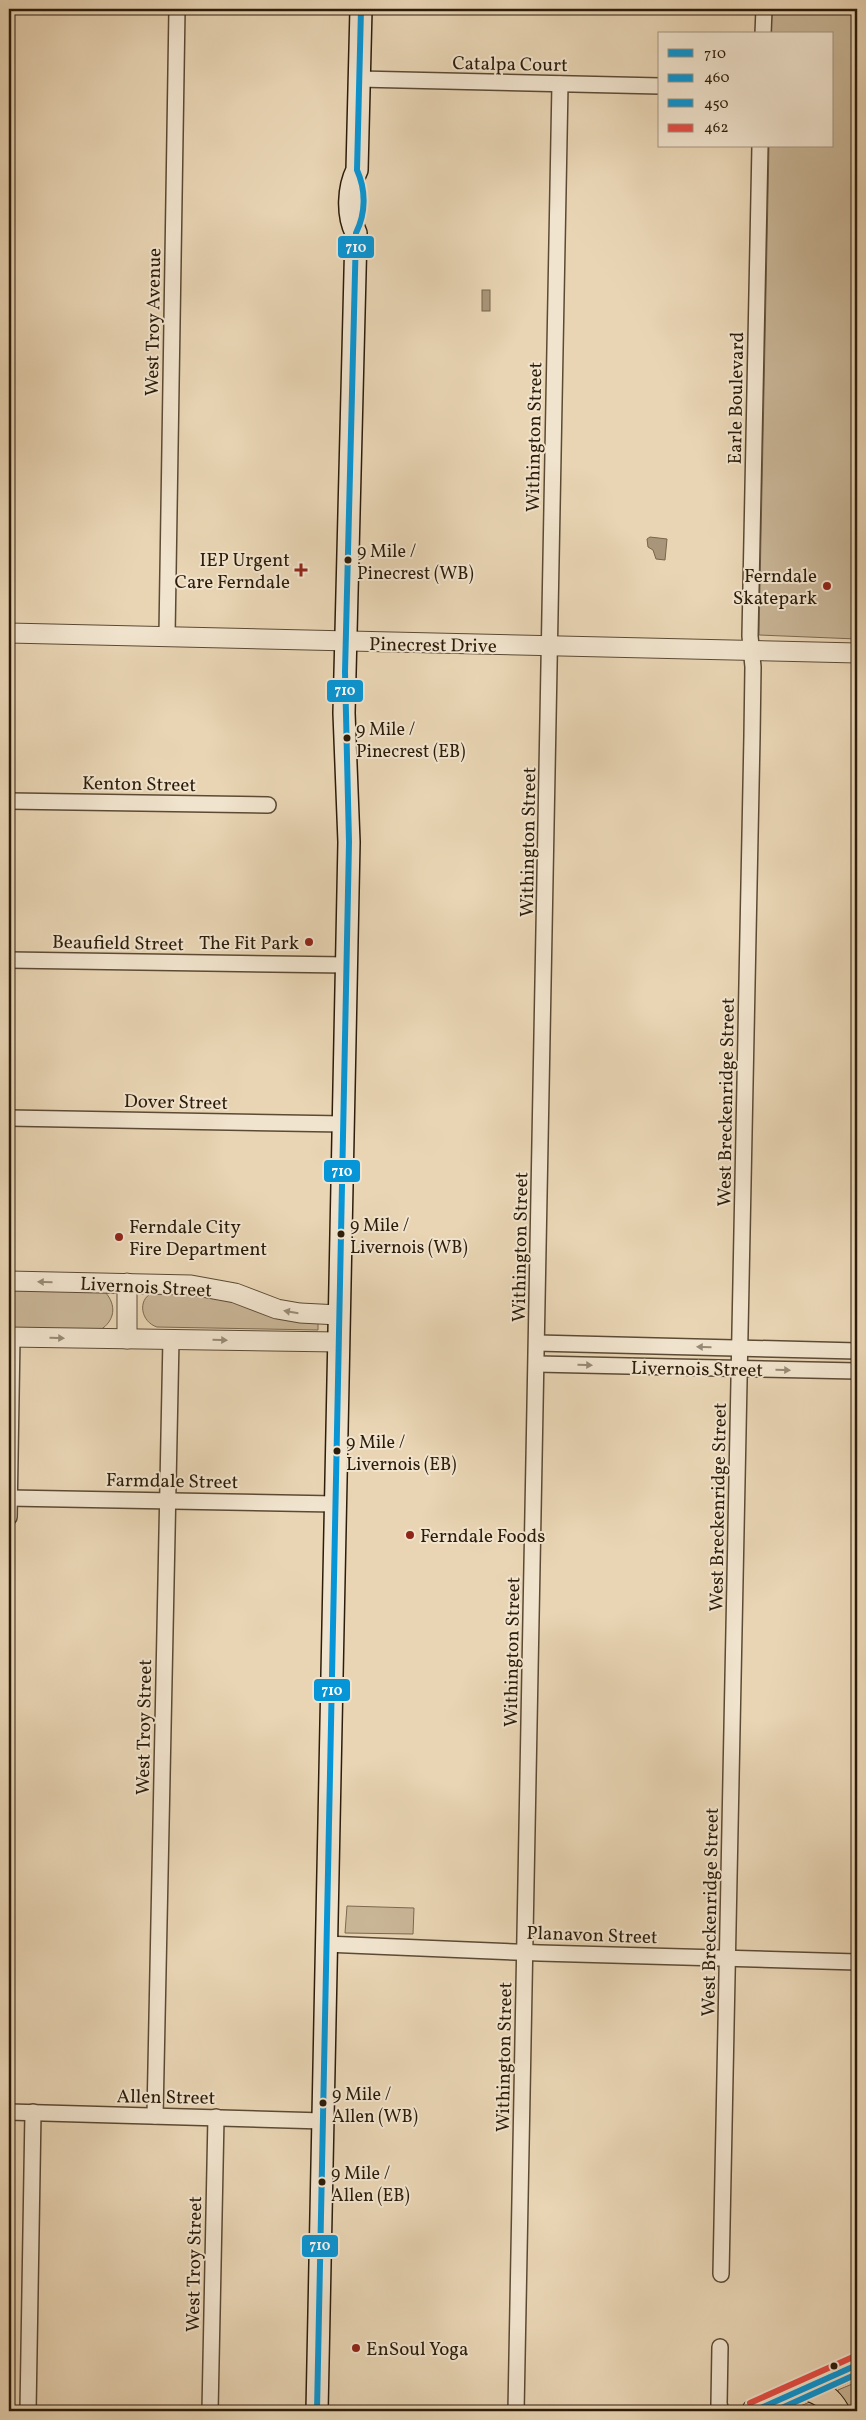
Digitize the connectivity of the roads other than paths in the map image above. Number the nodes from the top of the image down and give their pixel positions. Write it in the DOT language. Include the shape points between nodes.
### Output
graph roads {
  1 [pos="177,9"];
  2 [pos="361,9"];
  3 [pos="764,9"];
  4 [pos="763,32"];
  5 [pos="358,79"];
  6 [pos="560,84"];
  7 [pos="658,86"];
  8 [pos="760,148"];
  9 [pos="9,633"];
  10 [pos="167,636"];
  11 [pos="346,642"];
  12 [pos="550,646"];
  13 [pos="752,651"];
  14 [pos="857,653"];
  15 [pos="9,801"];
  16 [pos="268,805"];
  17 [pos="9,960"];
  18 [pos="346,965"];
  19 [pos="9,1118"];
  20 [pos="344,1124"];
  21 [pos="9,1281"];
  22 [pos="127,1283"];
  23 [pos="339,1315"];
  24 [pos="11,1337"];
  25 [pos="127,1339"];
  26 [pos="171,1339"];
  27 [pos="338,1342"];
  28 [pos="537,1343"];
  29 [pos="740,1348"];
  30 [pos="857,1351"];
  31 [pos="537,1364"];
  32 [pos="740,1369"];
  33 [pos="857,1372"];
  34 [pos="9,1498"];
  35 [pos="167,1500"];
  36 [pos="335,1504"];
  37 [pos="9,1516"];
  38 [pos="325,1944"];
  39 [pos="525,1952"];
  40 [pos="728,1958"];
  41 [pos="857,1962"];
  42 [pos="9,2112"];
  43 [pos="33,2112"];
  44 [pos="155,2116"];
  45 [pos="216,2117"];
  46 [pos="323,2121"];
  47 [pos="721,2274"];
  48 [pos="720,2348"];
  49 [pos="857,2365"];
  50 [pos="807,2388"];
  51 [pos="28,2411"];
  52 [pos="210,2411"];
  53 [pos="316,2411"];
  54 [pos="516,2411"];
  55 [pos="721,2411"];
  56 [pos="754,2411"];
  57 [pos="837,2411"];
  1 -- 10 [label="street, West Troy Avenue"];
  2 -- 5 [label="main road"];
  3 -- 4 [label="street"];
  5 -- 6 [label="street, Catalpa Court"];
  5 -- 11 [label="main road" via="357,170 352,180 351,222 356,233"];
  6 -- 7 [label="street, Catalpa Court"];
  6 -- 12 [label="street, Withington Street"];
  8 -- 13 [label="street, Earle Boulevard"];
  9 -- 10 [label="street, Pinecrest Drive"];
  10 -- 11 [label="street, Pinecrest Drive"];
  11 -- 12 [label="street, Pinecrest Drive"];
  11 -- 18 [label="main road" via="344,728 349,835"];
  12 -- 13 [label="street, Pinecrest Drive"];
  12 -- 28 [label="street, Withington Street"];
  13 -- 14 [label="street, Pinecrest Drive"];
  13 -- 29 [label="street, West Breckenridge Street"];
  15 -- 16 [label="street, Kenton Street"];
  17 -- 18 [label="street, Beaufield Street"];
  18 -- 20 [label="main road"];
  19 -- 20 [label="street, Dover Street"];
  20 -- 23 [label="main road"];
  22 -- 21 [label="street, Livernois Street, one-way"];
  23 -- 22 [label="street, Livernois Street, one-way" via="277,1309 216,1288"];
  22 -- 25 [label="street"];
  23 -- 27 [label="main road"];
  24 -- 25 [label="street, one-way"];
  24 -- 34 [label="street"];
  25 -- 26 [label="street"];
  26 -- 27 [label="street, one-way"];
  26 -- 35 [label="street, West Troy Street"];
  27 -- 36 [label="main road"];
  29 -- 28 [label="street, Livernois Street, one-way"];
  28 -- 31 [label="street, Withington Street"];
  29 -- 30 [label="street, Livernois Street"];
  29 -- 32 [label="street, West Breckenridge Street"];
  31 -- 32 [label="street, Livernois Street, one-way"];
  31 -- 39 [label="street, Withington Street"];
  32 -- 33 [label="street, Livernois Street, one-way"];
  32 -- 40 [label="street, West Breckenridge Street"];
  34 -- 35 [label="street, Farmdale Street"];
  34 -- 37 [label="street"];
  35 -- 36 [label="street, Farmdale Street"];
  35 -- 44 [label="street, West Troy Street"];
  36 -- 38 [label="main road"];
  38 -- 39 [label="street, Planavon Street"];
  38 -- 46 [label="main road"];
  39 -- 40 [label="street, Planavon Street"];
  39 -- 54 [label="street, Withington Street"];
  40 -- 41 [label="street, Planavon Street"];
  40 -- 47 [label="street, West Breckenridge Street"];
  42 -- 43 [label="street, Allen Street"];
  43 -- 44 [label="street, Allen Street"];
  43 -- 51 [label="street"];
  44 -- 45 [label="street, Allen Street"];
  45 -- 46 [label="street, Allen Street"];
  45 -- 52 [label="street, West Troy Street"];
  46 -- 53 [label="main road"];
  48 -- 55 [label="street"];
  49 -- 50 [label="main road"];
  50 -- 56 [label="main road"];
  50 -- 57 [label="main road" via="830,2399"];
}
